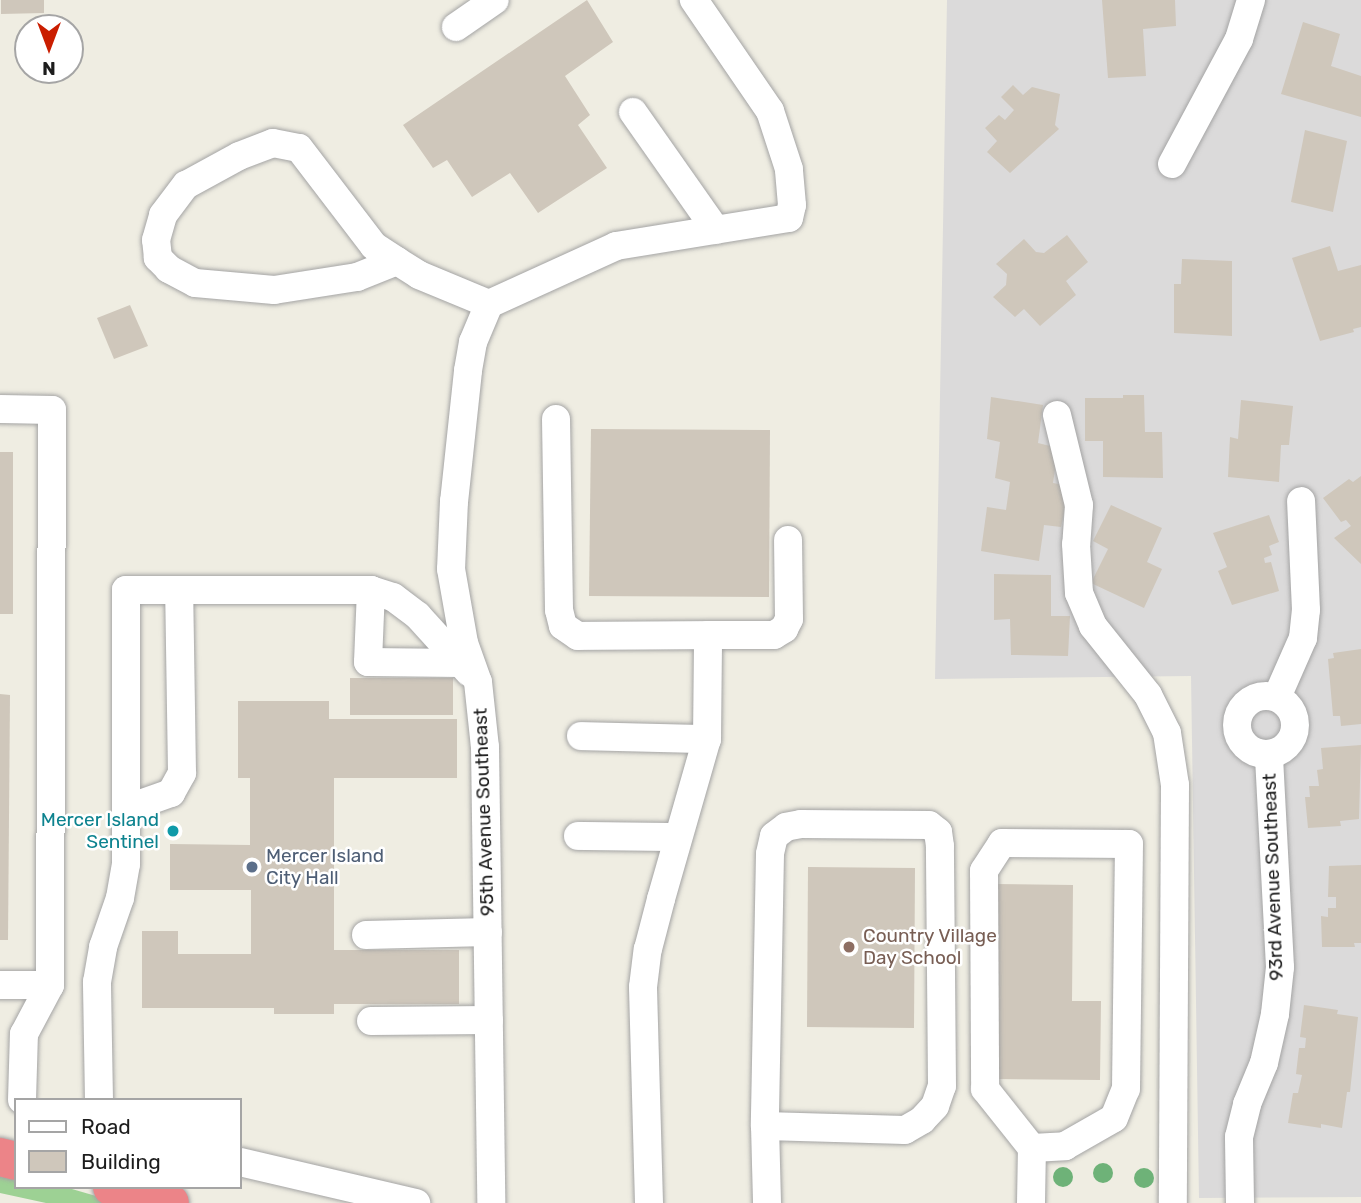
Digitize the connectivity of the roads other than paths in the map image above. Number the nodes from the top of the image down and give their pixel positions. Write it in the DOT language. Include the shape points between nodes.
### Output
graph roads {
  1 [pos="495,0"];
  2 [pos="694,0"];
  3 [pos="1251,0"];
  4 [pos="456,27"];
  5 [pos="633,112"];
  6 [pos="1172,164"];
  7 [pos="716,230"];
  8 [pos="397,261"];
  9 [pos="489,304"];
  10 [pos="0,409"];
  11 [pos="1057,415"];
  12 [pos="556,419"];
  13 [pos="1301,501"];
  14 [pos="788,540"];
  15 [pos="180,590"];
  16 [pos="371,590"];
  17 [pos="708,635"];
  18 [pos="470,672"];
  19 [pos="1277,697"];
  20 [pos="581,736"];
  21 [pos="707,738"];
  22 [pos="1269,755"];
  23 [pos="126,809"];
  24 [pos="578,836"];
  25 [pos="678,837"];
  26 [pos="488,932"];
  27 [pos="366,935"];
  28 [pos="0,985"];
  29 [pos="50,985"];
  30 [pos="488,1020"];
  31 [pos="371,1021"];
  32 [pos="22,1098"];
  33 [pos="99,1098"];
  34 [pos="765,1126"];
  35 [pos="1032,1148"];
  36 [pos="242,1162"];
  37 [pos="119,1189"];
  38 [pos="170,1203"];
  39 [pos="416,1203"];
  40 [pos="491,1203"];
  41 [pos="649,1203"];
  42 [pos="767,1203"];
  43 [pos="1031,1203"];
  44 [pos="1173,1203"];
  45 [pos="1240,1203"];
  1 -- 4 [label="street"];
  2 -- 7 [label="street" via="770,111 789,169 789,218"];
  3 -- 6 [label="street" via="1238,39"];
  5 -- 7 [label="street"];
  7 -- 9 [label="street" via="616,246"];
  8 -- 8 [label="street" via="374,246 299,148 273,143 186,185 163,215 156,240 158,258 195,283 274,290 357,277"];
  8 -- 9 [label="street"];
  9 -- 18 [label="street, 95th Avenue Southeast" via="473,342 454,500 451,569"];
  10 -- 29 [label="street" via="52,410"];
  11 -- 44 [label="street" via="1079,505 1079,593 1093,626 1148,695 1167,733 1175,785"];
  12 -- 17 [label="street" via="563,626 578,636"];
  13 -- 19 [label="street" via="1303,638"];
  14 -- 17 [label="street" via="789,619 784,629 774,635"];
  15 -- 16 [label="street"];
  15 -- 23 [label="street" via="182,773 172,793"];
  15 -- 23 [label="street" via="126,590"];
  16 -- 18 [label="street" via="393,597 418,616"];
  16 -- 18 [label="street" via="368,662"];
  17 -- 21 [label="street"];
  18 -- 26 [label="street, 95th Avenue Southeast" via="485,747"];
  19 -- 22 [label="street, 93rd Avenue Southeast" via="1294,713 1296,724 1289,746"];
  19 -- 22 [label="street, 93rd Avenue Southeast" via="1254,698 1238,715 1237,727 1246,747"];
  20 -- 21 [label="street"];
  21 -- 25 [label="street"];
  22 -- 45 [label="street, 93rd Avenue Southeast" via="1280,967 1264,1063 1239,1137"];
  23 -- 33 [label="street" via="126,864 97,982"];
  24 -- 25 [label="street"];
  25 -- 41 [label="street" via="648,949 643,988"];
  26 -- 27 [label="street"];
  26 -- 30 [label="street, 95th Avenue Southeast"];
  28 -- 29 [label="street"];
  29 -- 32 [label="street" via="24,1034"];
  30 -- 31 [label="street"];
  30 -- 40 [label="street, 95th Avenue Southeast"];
  34 -- 34 [label="street" via="905,1130 922,1121 935,1106 942,1086 940,846 939,832 929,825 801,824 774,836"];
  34 -- 42 [label="street"];
  35 -- 35 [label="street" via="1065,1146 1114,1118 1126,1089 1129,844 1002,843 984,871 985,1089"];
  35 -- 43 [label="street"];
  36 -- 39 [label="street"];
  37 -- 38 [label="highway"];
}
